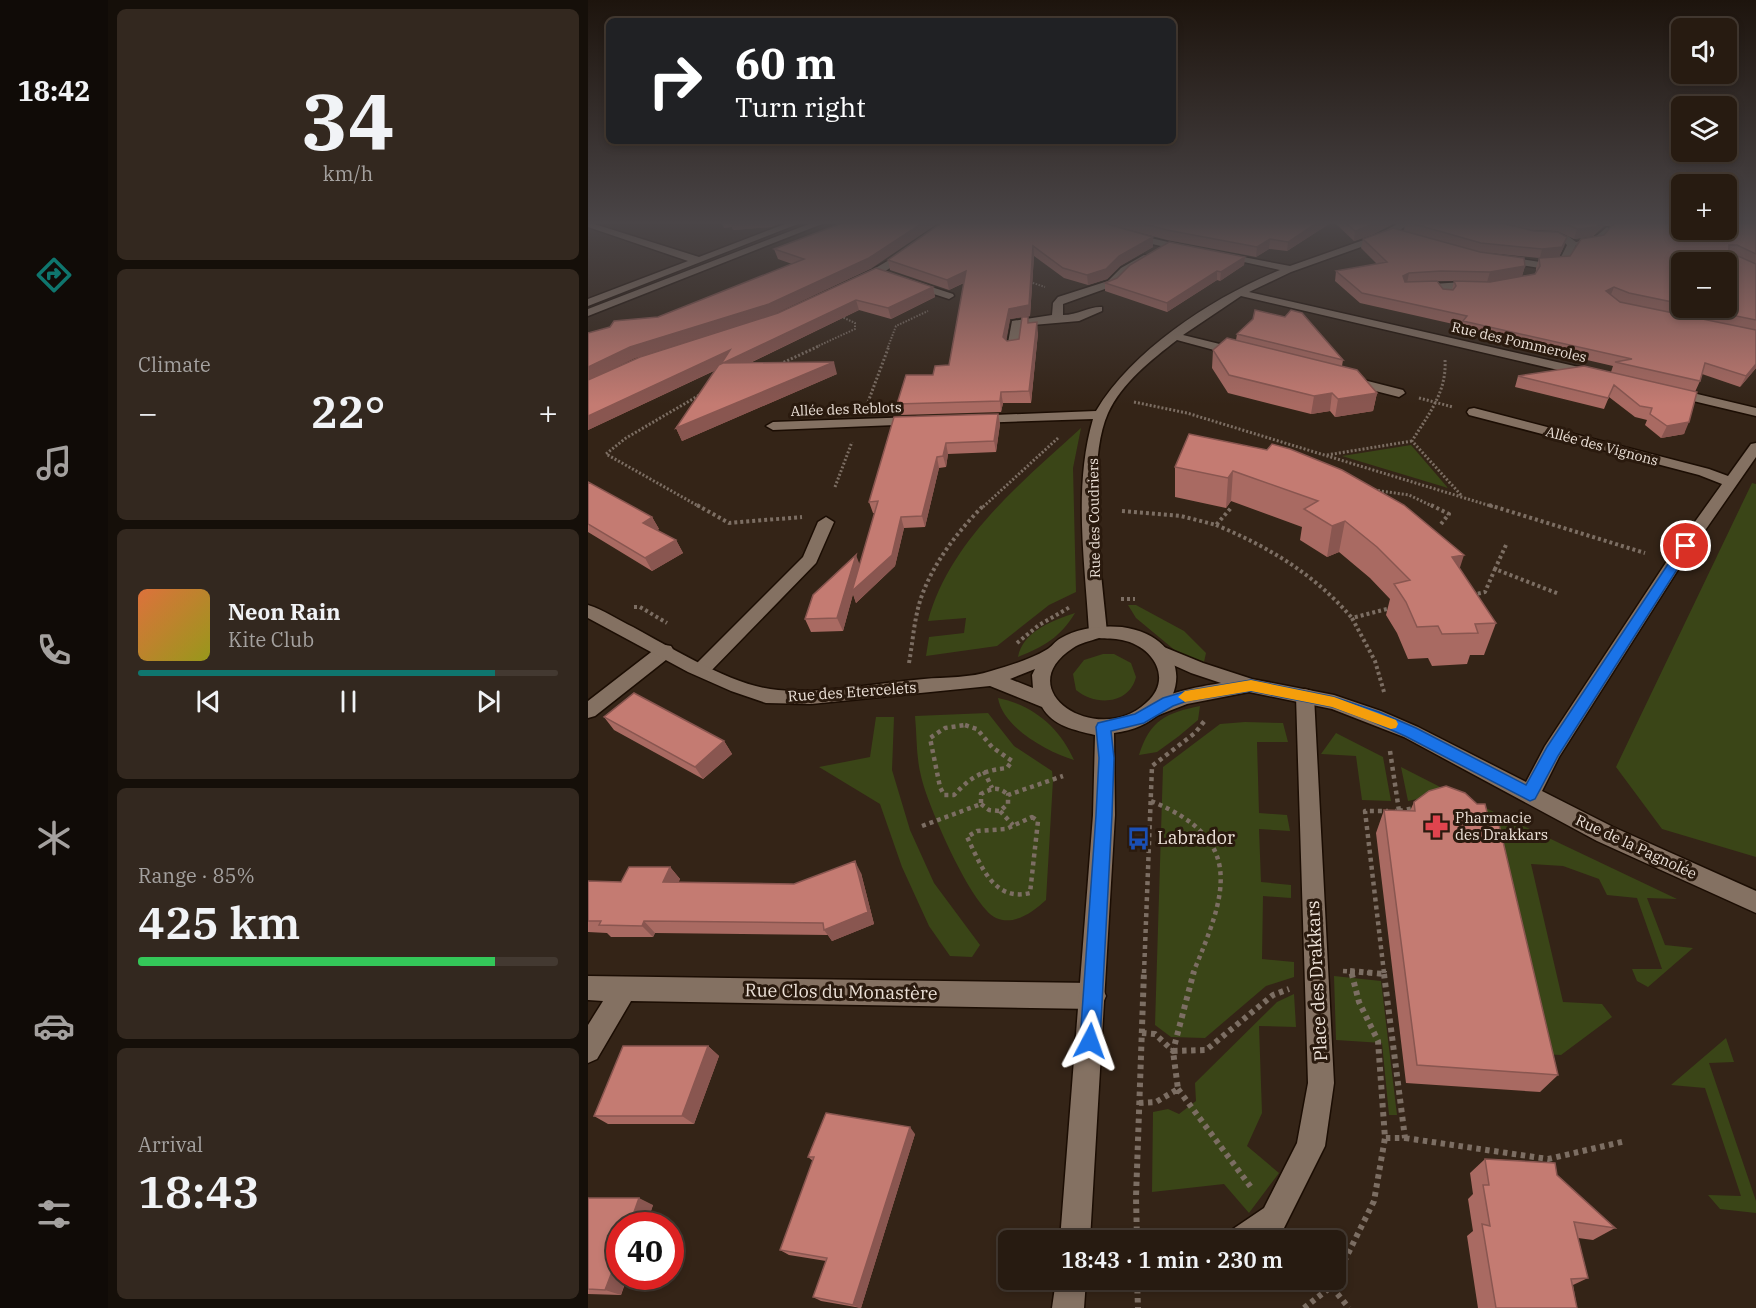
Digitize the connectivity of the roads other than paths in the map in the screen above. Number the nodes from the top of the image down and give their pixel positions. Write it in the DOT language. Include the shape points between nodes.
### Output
graph roads {
  1 [pos="640,283"];
  2 [pos="666,283"];
  3 [pos="857,283"];
  4 [pos="909,283"];
  5 [pos="1113,283"];
  6 [pos="1261,283"];
  7 [pos="849,285"];
  8 [pos="1439,286"];
  9 [pos="1487,287"];
  10 [pos="1407,288"];
  11 [pos="1240,293"];
  12 [pos="949,296"];
  13 [pos="1447,296"];
  14 [pos="588,303"];
  15 [pos="1098,309"];
  16 [pos="588,313"];
  17 [pos="1058,318"];
  18 [pos="1175,336"];
  19 [pos="1013,348"];
  20 [pos="1252,356"];
  21 [pos="1331,376"];
  22 [pos="1605,377"];
  23 [pos="1663,390"];
  24 [pos="1399,393"];
  25 [pos="1474,412"];
  26 [pos="1756,412"];
  27 [pos="1100,415"];
  28 [pos="964,420"];
  29 [pos="929,421"];
  30 [pos="773,426"];
  31 [pos="1756,447"];
  32 [pos="1730,482"];
  33 [pos="826,522"];
  34 [pos="588,611"];
  35 [pos="1098,632"];
  36 [pos="665,651"];
  37 [pos="1159,651"];
  38 [pos="1051,655"];
  39 [pos="702,669"];
  40 [pos="990,680"];
  41 [pos="1251,686"];
  42 [pos="1305,696"];
  43 [pos="1046,701"];
  44 [pos="588,711"];
  45 [pos="1151,711"];
  46 [pos="1104,727"];
  47 [pos="1530,794"];
  48 [pos="1756,902"];
  49 [pos="588,988"];
  50 [pos="624,989"];
  51 [pos="1093,996"];
  52 [pos="588,1050"];
  53 [pos="1076,1230"];
  54 [pos="1258,1230"];
  55 [pos="1070,1290"];
  56 [pos="1068,1308"];
  1 -- 14 [label="street"];
  2 -- 16 [label="street"];
  3 -- 7 [label="street"];
  4 -- 12 [label="street"];
  5 -- 17 [label="street" via="1062,299 1058,303"];
  6 -- 11 [label="street, Rue des Coudriers"];
  8 -- 9 [label="street"];
  8 -- 10 [label="street"];
  8 -- 13 [label="street"];
  11 -- 18 [label="street, Rue des Coudriers"];
  11 -- 22 [label="street, Rue des Pommeroles"];
  15 -- 17 [label="street" via="1079,318"];
  17 -- 19 [label="street" via="1016,323"];
  18 -- 20 [label="street"];
  18 -- 27 [label="street, Rue des Coudriers" via="1140,365 1109,398"];
  21 -- 24 [label="street"];
  23 -- 26 [label="street"];
  25 -- 32 [label="street, Allée des Vignons"];
  27 -- 28 [label="street"];
  27 -- 35 [label="street, Rue des Coudriers" via="1091,458"];
  29 -- 30 [label="street, Allée des Reblots"];
  31 -- 32 [label="street"];
  32 -- 47 [label="street" via="1552,752"];
  33 -- 39 [label="street" via="810,559"];
  34 -- 36 [label="street, Rue des Etercelets"];
  35 -- 37 [label="street" via="1136,636"];
  35 -- 38 [label="street" via="1076,637"];
  36 -- 39 [label="street, Rue des Etercelets"];
  36 -- 44 [label="street"];
  37 -- 41 [label="street"];
  37 -- 45 [label="street" via="1170,679 1161,701"];
  38 -- 40 [label="street, Rue des Etercelets"];
  38 -- 43 [label="street" via="1041,675"];
  39 -- 40 [label="street, Rue des Etercelets" via="762,695 787,698"];
  40 -- 43 [label="street, Rue des Etercelets"];
  41 -- 42 [label="street, Rue de la Pagnolée"];
  41 -- 45 [label="street" via="1198,693"];
  42 -- 47 [label="street, Rue de la Pagnolée" via="1334,702 1411,732"];
  42 -- 54 [label="street, Place des Drakkars" via="1322,1083 1311,1146 1274,1218"];
  43 -- 46 [label="street" via="1071,721"];
  45 -- 46 [label="street" via="1138,719"];
  46 -- 51 [label="street" via="1104,815"];
  47 -- 48 [label="street, Rue de la Pagnolée" via="1605,834"];
  49 -- 50 [label="street, Rue Clos du Monastère"];
  50 -- 51 [label="street, Rue Clos du Monastère"];
  50 -- 52 [label="street"];
  51 -- 53 [label="street"];
  55 -- 56 [label="street"];
}
